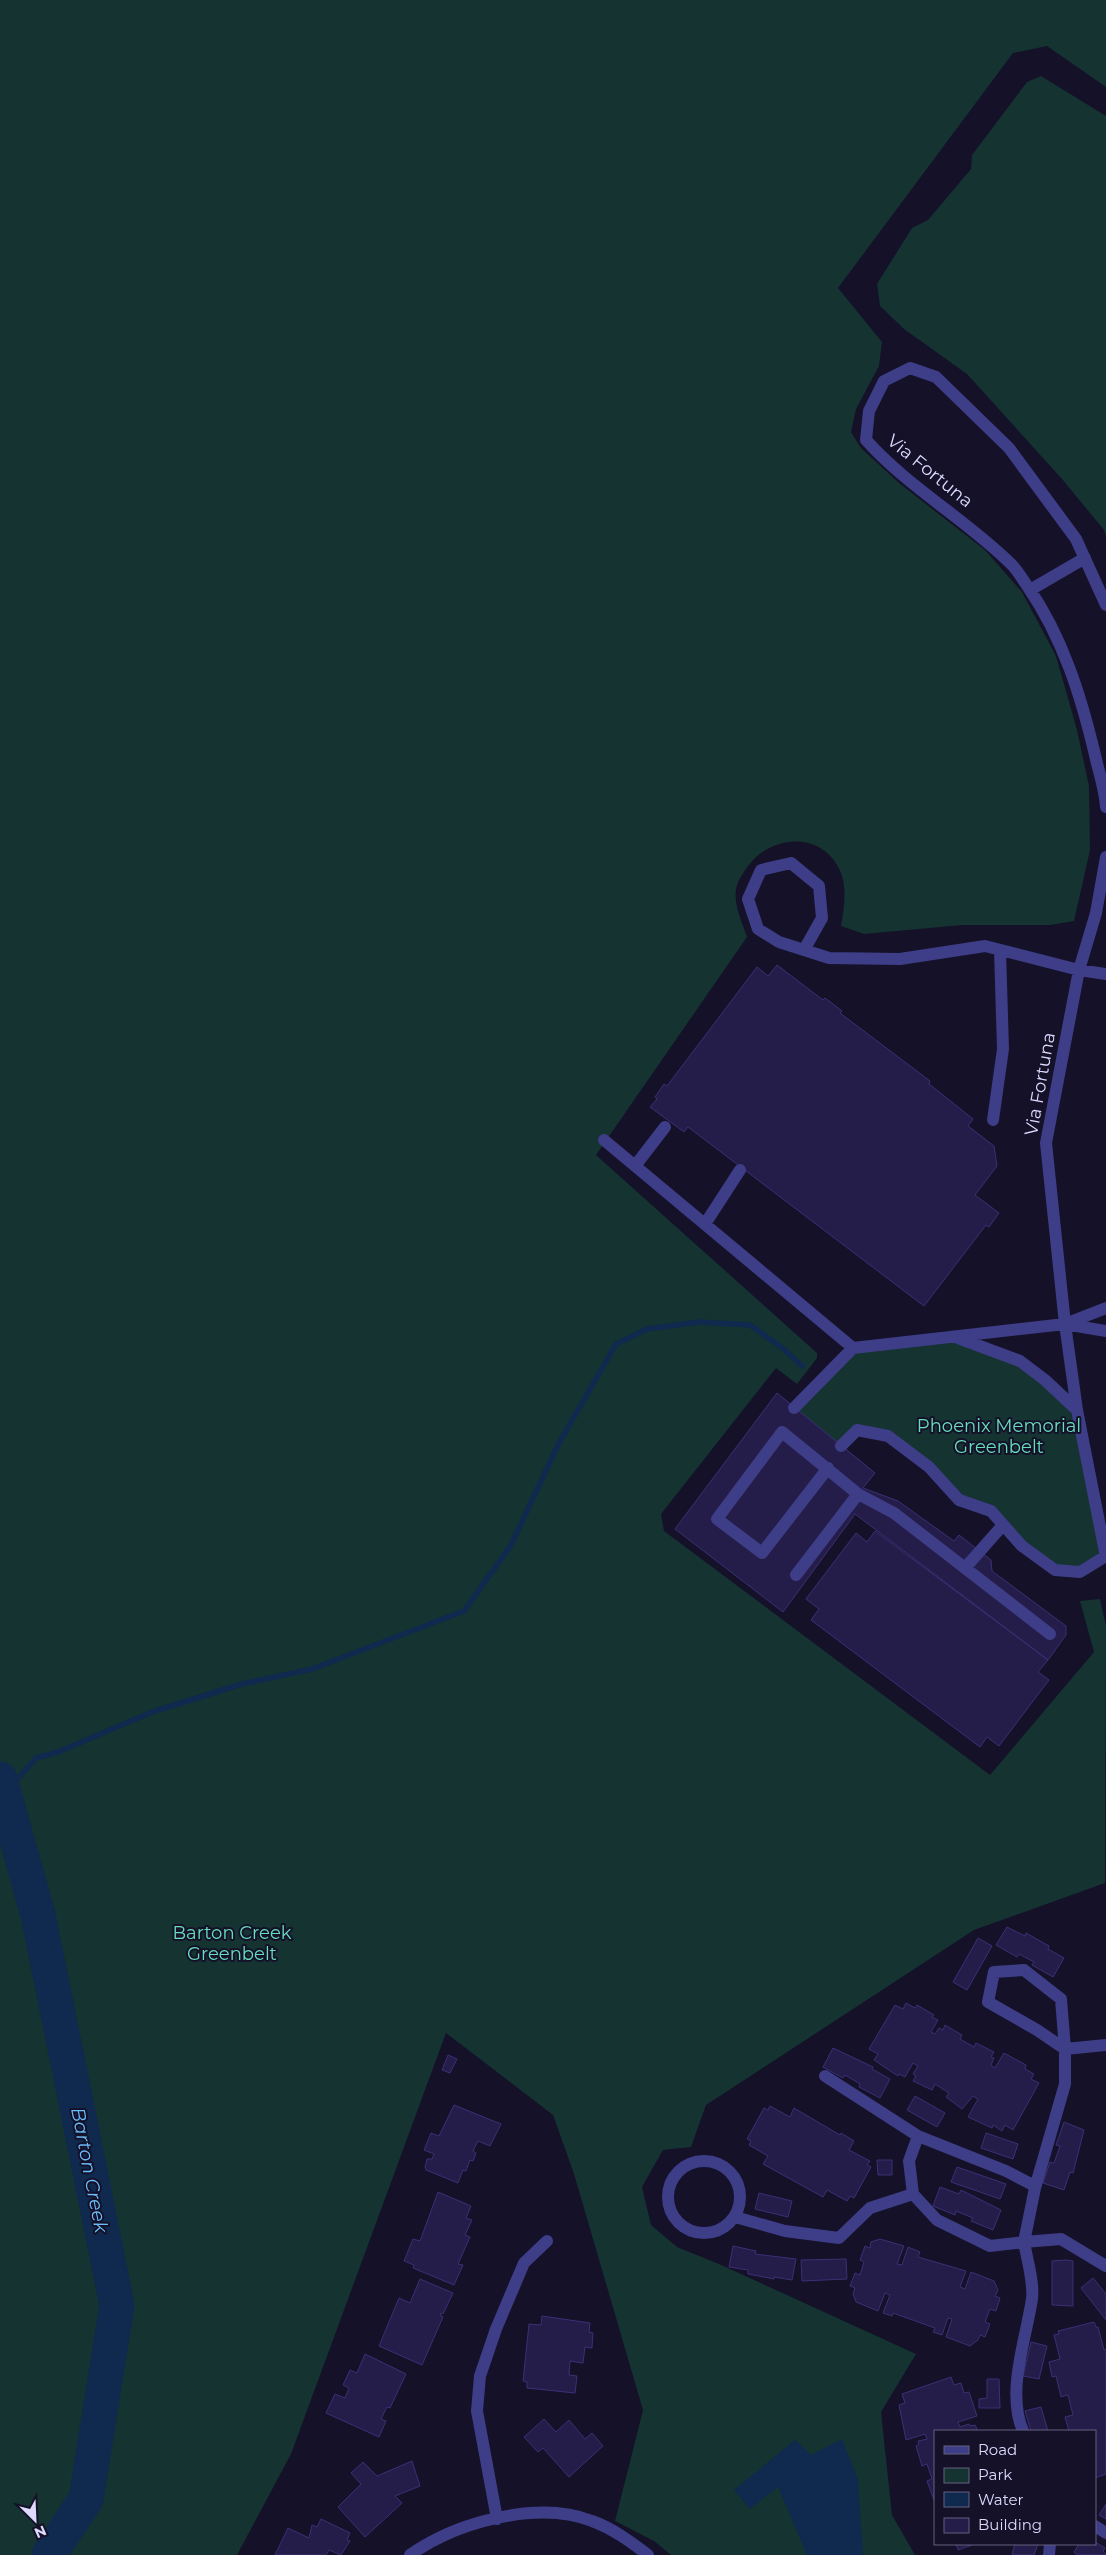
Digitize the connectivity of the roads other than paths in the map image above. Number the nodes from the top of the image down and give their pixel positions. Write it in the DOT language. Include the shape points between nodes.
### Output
graph roads {
  1 [pos="1085,558"];
  2 [pos="1030,590"];
  3 [pos="1106,605"];
  4 [pos="1106,807"];
  5 [pos="1106,857"];
  6 [pos="804,950"];
  7 [pos="1000,950"];
  8 [pos="1079,970"];
  9 [pos="1106,974"];
  10 [pos="993,1120"];
  11 [pos="665,1127"];
  12 [pos="604,1140"];
  13 [pos="635,1166"];
  14 [pos="740,1170"];
  15 [pos="705,1224"];
  16 [pos="1106,1308"];
  17 [pos="1065,1324"];
  18 [pos="1106,1331"];
  19 [pos="955,1337"];
  20 [pos="853,1348"];
  21 [pos="794,1408"];
  22 [pos="1077,1410"];
  23 [pos="841,1446"];
  24 [pos="828,1468"];
  25 [pos="858,1494"];
  26 [pos="1003,1525"];
  27 [pos="1106,1556"];
  28 [pos="965,1568"];
  29 [pos="796,1574"];
  30 [pos="1050,1634"];
  31 [pos="1106,2045"];
  32 [pos="1064,2049"];
  33 [pos="824,2076"];
  34 [pos="918,2136"];
  35 [pos="1036,2188"];
  36 [pos="913,2194"];
  37 [pos="735,2217"];
  38 [pos="547,2241"];
  39 [pos="1024,2242"];
  40 [pos="1106,2266"];
  41 [pos="1023,2430"];
  42 [pos="497,2519"];
  43 [pos="410,2555"];
  44 [pos="648,2555"];
  1 -- 2 [label="street"];
  1 -- 2 [label="street, Via Fortuna" via="1076,539 1010,448 936,377 910,368 884,381 869,411 866,440 884,460 1012,564"];
  1 -- 3 [label="street, Via Fortuna"];
  2 -- 4 [label="street, Via Fortuna" via="1053,630 1076,682"];
  5 -- 8 [label="street, Via Fortuna" via="1096,913"];
  6 -- 6 [label="street" via="779,942 758,929 748,899 761,870 791,863 819,886 822,918"];
  6 -- 7 [label="street" via="828,958 900,959 985,946"];
  7 -- 8 [label="street"];
  7 -- 10 [label="street" via="1002,1049"];
  8 -- 9 [label="street"];
  8 -- 17 [label="street, Via Fortuna" via="1046,1142"];
  11 -- 13 [label="street"];
  12 -- 13 [label="street"];
  13 -- 15 [label="street"];
  14 -- 15 [label="street"];
  15 -- 20 [label="street"];
  16 -- 17 [label="street"];
  17 -- 18 [label="street"];
  17 -- 19 [label="street"];
  17 -- 22 [label="street, Via Fortuna"];
  19 -- 20 [label="street"];
  19 -- 22 [label="street" via="1020,1361 1046,1380"];
  20 -- 21 [label="street"];
  22 -- 27 [label="street, Via Fortuna"];
  23 -- 26 [label="street" via="857,1430 888,1436 929,1467 959,1500 991,1511"];
  24 -- 24 [label="street" via="782,1432 717,1519 762,1553"];
  24 -- 25 [label="street"];
  25 -- 28 [label="street" via="894,1513"];
  25 -- 29 [label="street"];
  26 -- 27 [label="street" via="1022,1546 1055,1570 1080,1572"];
  26 -- 28 [label="street"];
  28 -- 30 [label="street"];
  31 -- 32 [label="street"];
  32 -- 32 [label="street" via="988,2002 994,1972 1024,1970 1061,2000"];
  32 -- 35 [label="street" via="1066,2084"];
  33 -- 34 [label="street"];
  34 -- 35 [label="street" via="1006,2171"];
  34 -- 36 [label="street" via="909,2161"];
  35 -- 39 [label="street"];
  36 -- 37 [label="street" via="870,2208 839,2238 785,2231"];
  36 -- 39 [label="street" via="937,2220 990,2246"];
  37 -- 37 [label="street" via="715,2232 691,2231 672,2215 668,2203 673,2179 681,2170 696,2163 713,2162 723,2167 738,2184 739,2206"];
  38 -- 42 [label="street" via="524,2263 480,2376 477,2411"];
  39 -- 40 [label="street" via="1061,2239"];
  39 -- 41 [label="street" via="1032,2297 1018,2360 1018,2419"];
  42 -- 43 [label="street" via="461,2528"];
  42 -- 44 [label="street" via="536,2513 568,2514 593,2521"];
}
